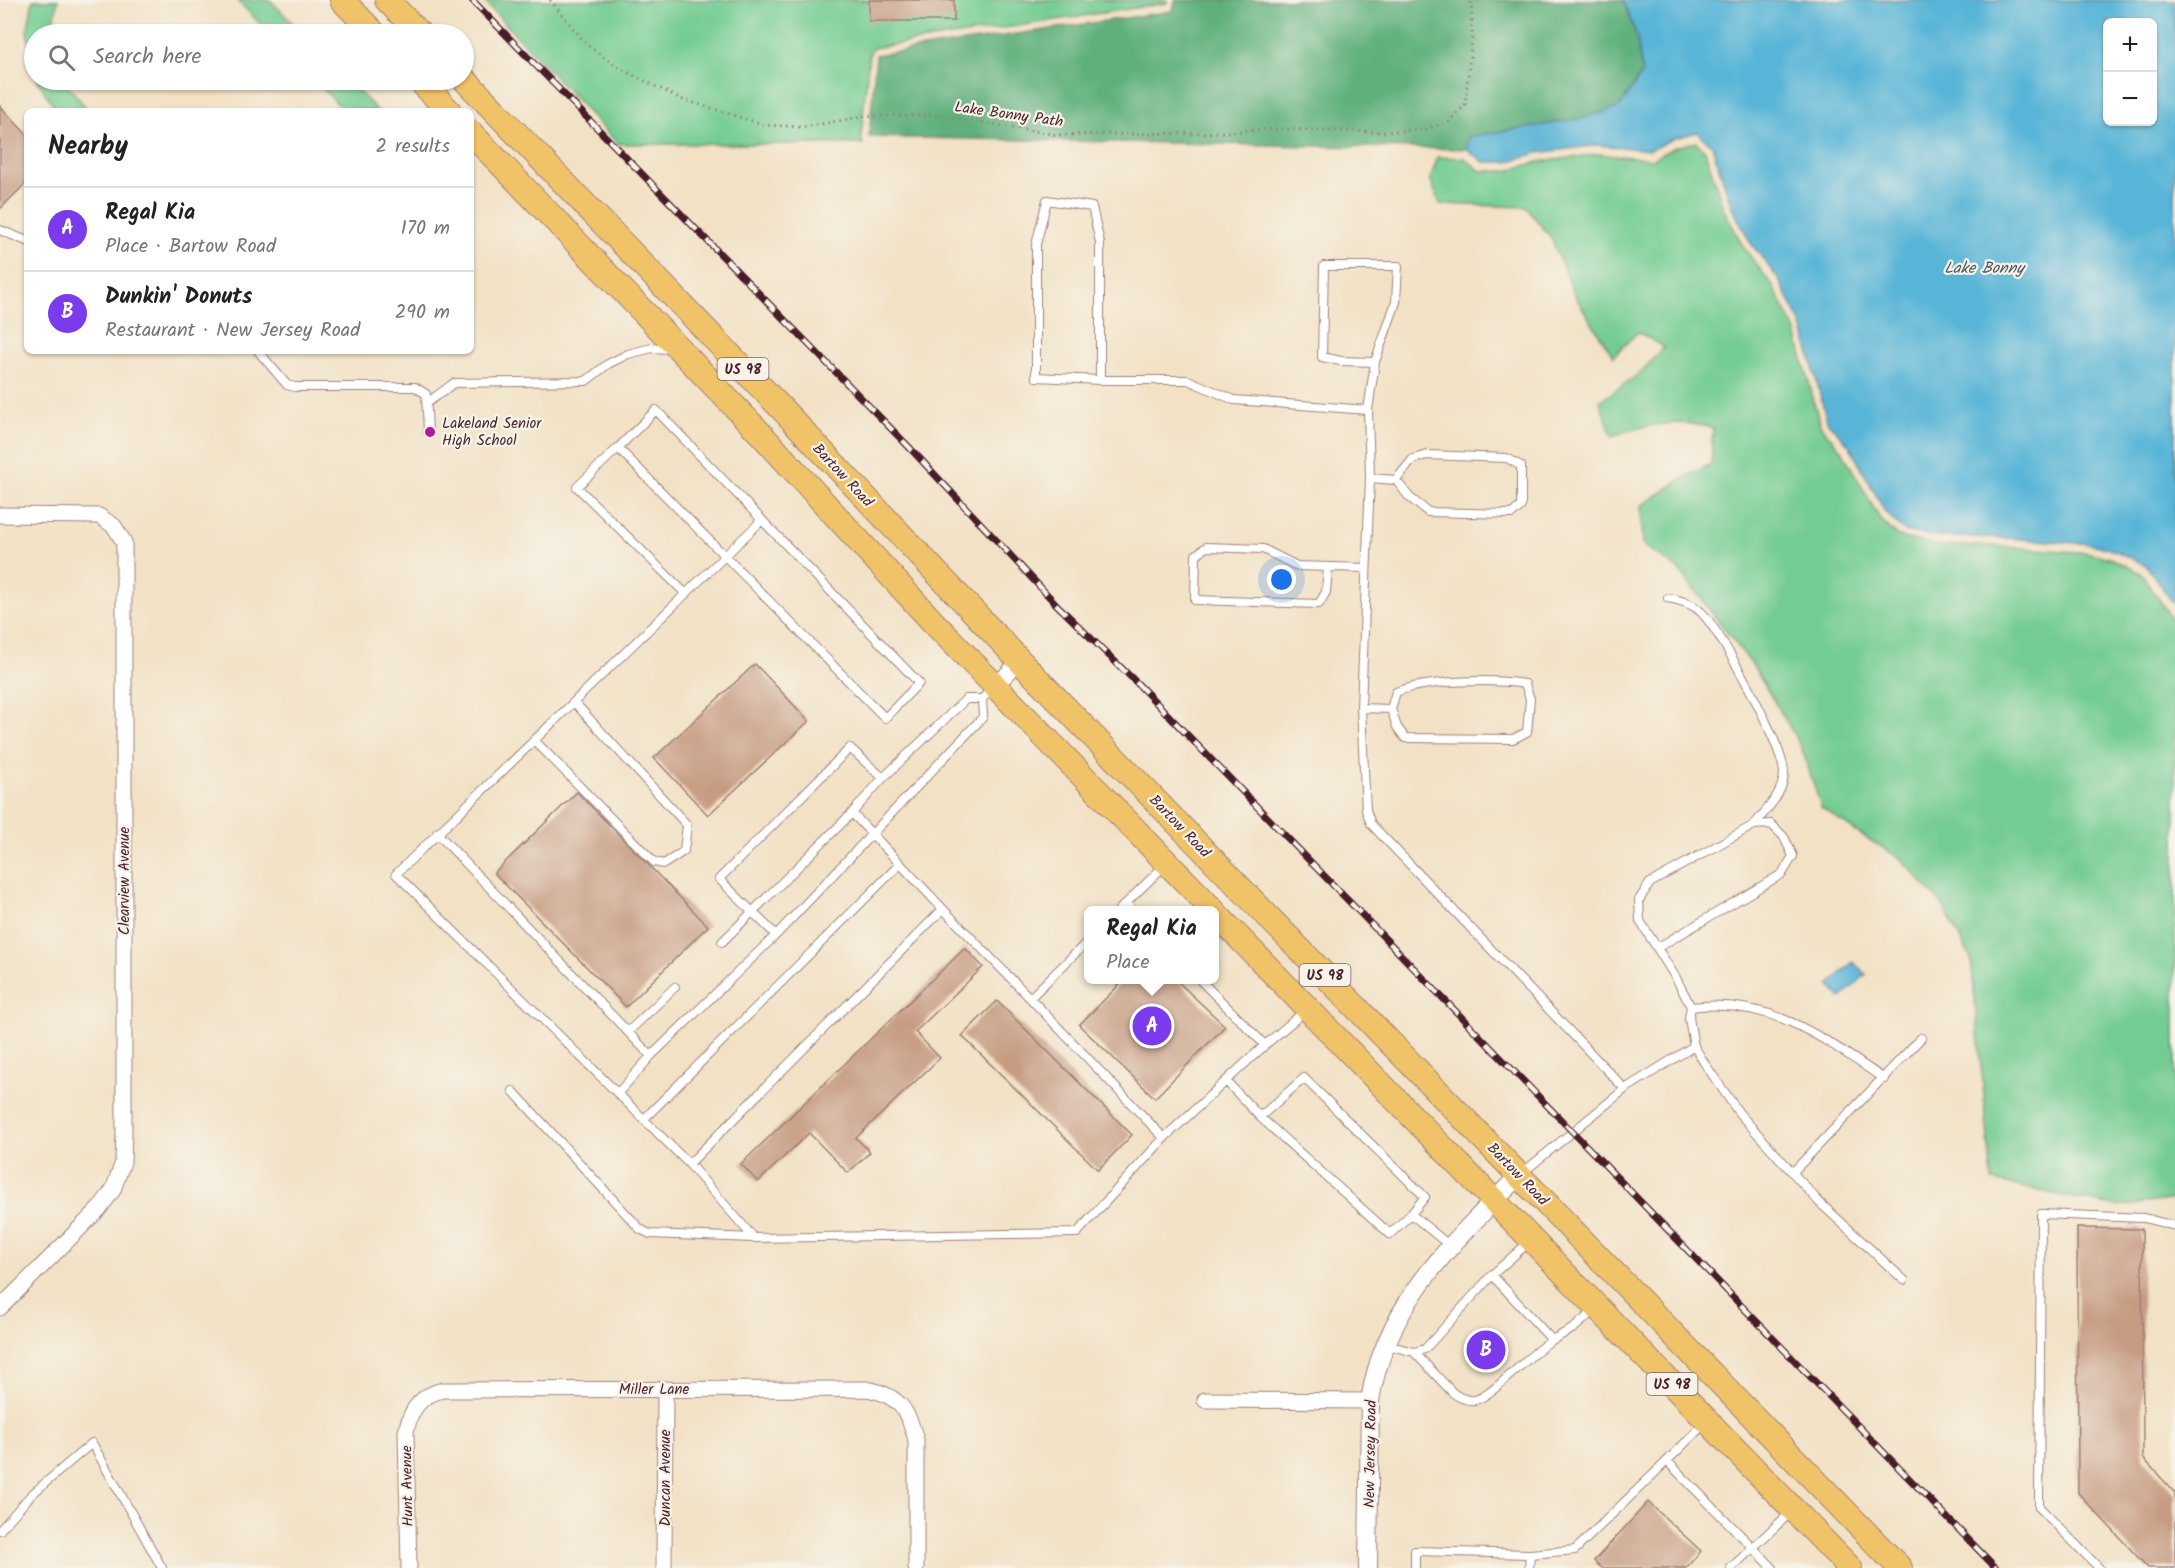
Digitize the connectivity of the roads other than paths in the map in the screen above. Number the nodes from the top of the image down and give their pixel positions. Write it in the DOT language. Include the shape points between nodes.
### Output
graph roads {
  1 [pos="342,0"];
  2 [pos="387,0"];
  3 [pos="365,24"];
  4 [pos="410,24"];
  5 [pos="474,89"];
  6 [pos="429,90"];
  7 [pos="446,108"];
  8 [pos="474,136"];
  9 [pos="0,230"];
  10 [pos="24,240"];
  11 [pos="682,352"];
  12 [pos="261,354"];
  13 [pos="1375,362"];
  14 [pos="1100,380"];
  15 [pos="427,403"];
  16 [pos="1368,410"];
  17 [pos="428,432"];
  18 [pos="618,447"];
  19 [pos="1370,478"];
  20 [pos="1396,480"];
  21 [pos="0,515"];
  22 [pos="761,522"];
  23 [pos="725,556"];
  24 [pos="1328,567"];
  25 [pos="1365,568"];
  26 [pos="686,594"];
  27 [pos="1668,598"];
  28 [pos="1020,661"];
  29 [pos="988,693"];
  30 [pos="574,702"];
  31 [pos="1361,708"];
  32 [pos="1391,709"];
  33 [pos="534,740"];
  34 [pos="883,778"];
  35 [pos="852,813"];
  36 [pos="1754,825"];
  37 [pos="437,834"];
  38 [pos="874,835"];
  39 [pos="1167,863"];
  40 [pos="900,864"];
  41 [pos="1126,904"];
  42 [pos="1124,906"];
  43 [pos="1128,906"];
  44 [pos="1208,906"];
  45 [pos="943,909"];
  46 [pos="753,914"];
  47 [pos="1219,917"];
  48 [pos="776,935"];
  49 [pos="722,942"];
  50 [pos="1084,945"];
  51 [pos="1657,948"];
  52 [pos="1204,984"];
  53 [pos="675,987"];
  54 [pos="1030,998"];
  55 [pos="1691,1007"];
  56 [pos="1308,1008"];
  57 [pos="628,1032"];
  58 [pos="1921,1038"];
  59 [pos="1264,1046"];
  60 [pos="1694,1046"];
  61 [pos="651,1056"];
  62 [pos="1884,1079"];
  63 [pos="1226,1081"];
  64 [pos="1625,1089"];
  65 [pos="513,1091"];
  66 [pos="618,1093"];
  67 [pos="1260,1117"];
  68 [pos="644,1119"];
  69 [pos="1164,1138"];
  70 [pos="689,1164"];
  71 [pos="1793,1172"];
  72 [pos="1520,1175"];
  73 [pos="1495,1199"];
  74 [pos="1411,1214"];
  75 [pos="2175,1226"];
  76 [pos="754,1238"];
  77 [pos="1533,1239"];
  78 [pos="1450,1246"];
  79 [pos="1492,1275"];
  80 [pos="1904,1280"];
  81 [pos="1598,1306"];
  82 [pos="0,1308"];
  83 [pos="1552,1340"];
  84 [pos="1385,1345"];
  85 [pos="1414,1352"];
  86 [pos="665,1389"];
  87 [pos="1204,1400"];
  88 [pos="1370,1401"];
  89 [pos="416,1407"];
  90 [pos="1707,1420"];
  91 [pos="1667,1461"];
  92 [pos="1819,1485"];
  93 [pos="1793,1510"];
  94 [pos="0,1530"];
  95 [pos="1752,1547"];
  96 [pos="1530,1554"];
  97 [pos="162,1568"];
  98 [pos="409,1568"];
  99 [pos="664,1568"];
  100 [pos="916,1568"];
  101 [pos="1368,1568"];
  102 [pos="1414,1568"];
  103 [pos="1529,1568"];
  104 [pos="1731,1568"];
  105 [pos="1773,1568"];
  106 [pos="1850,1568"];
  107 [pos="1900,1568"];
  108 [pos="2099,1568"];
  1 -- 3 [label="main road"];
  2 -- 4 [label="main road"];
  5 -- 28 [label="main road, Bartow Road / US 98"];
  6 -- 7 [label="main road"];
  8 -- 11 [label="main road, US 98"];
  9 -- 10 [label="lane"];
  11 -- 15 [label="lane" via="652,348 628,354 585,381 454,383"];
  11 -- 29 [label="main road, US 98"];
  12 -- 15 [label="lane" via="287,385 415,387 426,394"];
  13 -- 13 [label="lane" via="1396,302 1398,266 1324,266 1322,357"];
  13 -- 16 [label="lane"];
  14 -- 14 [label="lane" via="1036,377 1036,245 1047,200 1092,207 1100,243"];
  14 -- 16 [label="lane" via="1188,380 1234,400"];
  15 -- 17 [label="lane"];
  16 -- 19 [label="lane"];
  18 -- 22 [label="lane" via="656,410"];
  18 -- 23 [label="lane"];
  18 -- 26 [label="lane" via="577,487"];
  19 -- 20 [label="lane"];
  19 -- 25 [label="lane"];
  20 -- 20 [label="lane" via="1428,512 1512,514 1521,506 1521,466 1508,458 1427,455 1413,459"];
  21 -- 82 [label="street, Clearview Avenue" via="99,516 114,526 124,542 124,1133 123,1162 113,1190 99,1209"];
  22 -- 23 [label="lane"];
  22 -- 23 [label="lane" via="919,683 885,718"];
  23 -- 26 [label="lane"];
  24 -- 24 [label="lane" via="1326,592 1319,604 1195,600 1196,555 1206,547 1263,549 1297,566"];
  24 -- 25 [label="lane"];
  25 -- 31 [label="lane"];
  26 -- 30 [label="lane"];
  27 -- 36 [label="lane" via="1690,604 1709,621 1777,744 1783,783"];
  28 -- 29 [label="street"];
  28 -- 72 [label="main road, Bartow Road / US 98"];
  29 -- 34 [label="lane" via="966,699"];
  29 -- 38 [label="lane" via="983,717"];
  29 -- 39 [label="main road, US 98"];
  30 -- 33 [label="lane"];
  30 -- 33 [label="lane" via="687,825 684,851 664,864 654,862"];
  31 -- 32 [label="lane"];
  31 -- 64 [label="lane" via="1366,810 1371,824"];
  32 -- 32 [label="lane" via="1405,738 1513,739 1527,732 1530,699 1525,684 1500,680 1411,686 1396,693"];
  33 -- 37 [label="lane"];
  34 -- 35 [label="lane"];
  34 -- 46 [label="lane" via="850,748 720,879"];
  35 -- 38 [label="lane"];
  35 -- 46 [label="lane"];
  36 -- 51 [label="lane" via="1650,883 1638,909 1640,921"];
  36 -- 51 [label="lane" via="1771,824 1784,837 1793,856 1782,874"];
  37 -- 57 [label="lane"];
  37 -- 66 [label="lane" via="396,874"];
  38 -- 40 [label="lane"];
  38 -- 48 [label="lane"];
  39 -- 41 [label="lane"];
  39 -- 44 [label="main road, US 98"];
  40 -- 45 [label="lane"];
  40 -- 68 [label="lane"];
  41 -- 42 [label="lane"];
  41 -- 43 [label="lane"];
  45 -- 54 [label="lane"];
  45 -- 70 [label="lane"];
  46 -- 48 [label="lane"];
  46 -- 49 [label="lane"];
  47 -- 56 [label="main road, US 98"];
  48 -- 61 [label="lane"];
  50 -- 54 [label="lane"];
  51 -- 55 [label="lane"];
  52 -- 59 [label="lane"];
  53 -- 57 [label="lane"];
  54 -- 69 [label="lane"];
  55 -- 60 [label="lane"];
  55 -- 62 [label="lane" via="1713,1004 1754,1008 1814,1031"];
  56 -- 59 [label="lane"];
  56 -- 73 [label="main road, US 98"];
  57 -- 61 [label="lane"];
  58 -- 62 [label="lane"];
  59 -- 63 [label="lane"];
  60 -- 64 [label="lane"];
  60 -- 71 [label="lane" via="1739,1113"];
  61 -- 66 [label="lane"];
  62 -- 71 [label="lane"];
  63 -- 67 [label="lane"];
  63 -- 69 [label="lane"];
  64 -- 72 [label="lane"];
  65 -- 76 [label="lane" via="640,1228 650,1234"];
  66 -- 68 [label="lane"];
  67 -- 74 [label="lane" via="1390,1234"];
  67 -- 74 [label="lane" via="1304,1078 1425,1197"];
  68 -- 70 [label="lane"];
  69 -- 76 [label="lane" via="1077,1233"];
  70 -- 76 [label="lane"];
  71 -- 80 [label="lane" via="1819,1202"];
  72 -- 73 [label="street, New Jersey Road"];
  72 -- 92 [label="main road, Bartow Road / US 98"];
  73 -- 77 [label="main road, US 98"];
  73 -- 78 [label="street, New Jersey Road"];
  74 -- 78 [label="lane"];
  75 -- 108 [label="lane" via="2144,1218 2041,1214 2039,1507"];
  77 -- 79 [label="lane"];
  77 -- 81 [label="main road, US 98"];
  78 -- 84 [label="street, New Jersey Road" via="1403,1307"];
  79 -- 83 [label="lane"];
  79 -- 85 [label="lane" via="1425,1349"];
  81 -- 83 [label="lane" via="1574,1328"];
  81 -- 90 [label="main road, US 98"];
  83 -- 85 [label="lane" via="1475,1400 1453,1393"];
  84 -- 85 [label="lane"];
  84 -- 88 [label="street, New Jersey Road"];
  86 -- 89 [label="street, Miller Lane" via="443,1390 421,1399"];
  86 -- 99 [label="street, Duncan Avenue"];
  86 -- 100 [label="street, Miller Lane" via="867,1389 883,1392 902,1404 916,1440"];
  87 -- 88 [label="street"];
  88 -- 101 [label="street, New Jersey Road"];
  89 -- 98 [label="street, Hunt Avenue" via="409,1416 406,1432"];
  90 -- 91 [label="lane"];
  90 -- 93 [label="main road, US 98"];
  91 -- 95 [label="lane"];
  91 -- 96 [label="lane" via="1575,1550"];
  92 -- 93 [label="main road"];
  92 -- 107 [label="main road, Bartow Road / US 98"];
  93 -- 95 [label="lane"];
  93 -- 106 [label="main road, US 98"];
  94 -- 97 [label="lane" via="31,1495 92,1443"];
  95 -- 104 [label="lane"];
  95 -- 105 [label="lane"];
  96 -- 102 [label="lane" via="1415,1551"];
  96 -- 103 [label="lane"];
}
